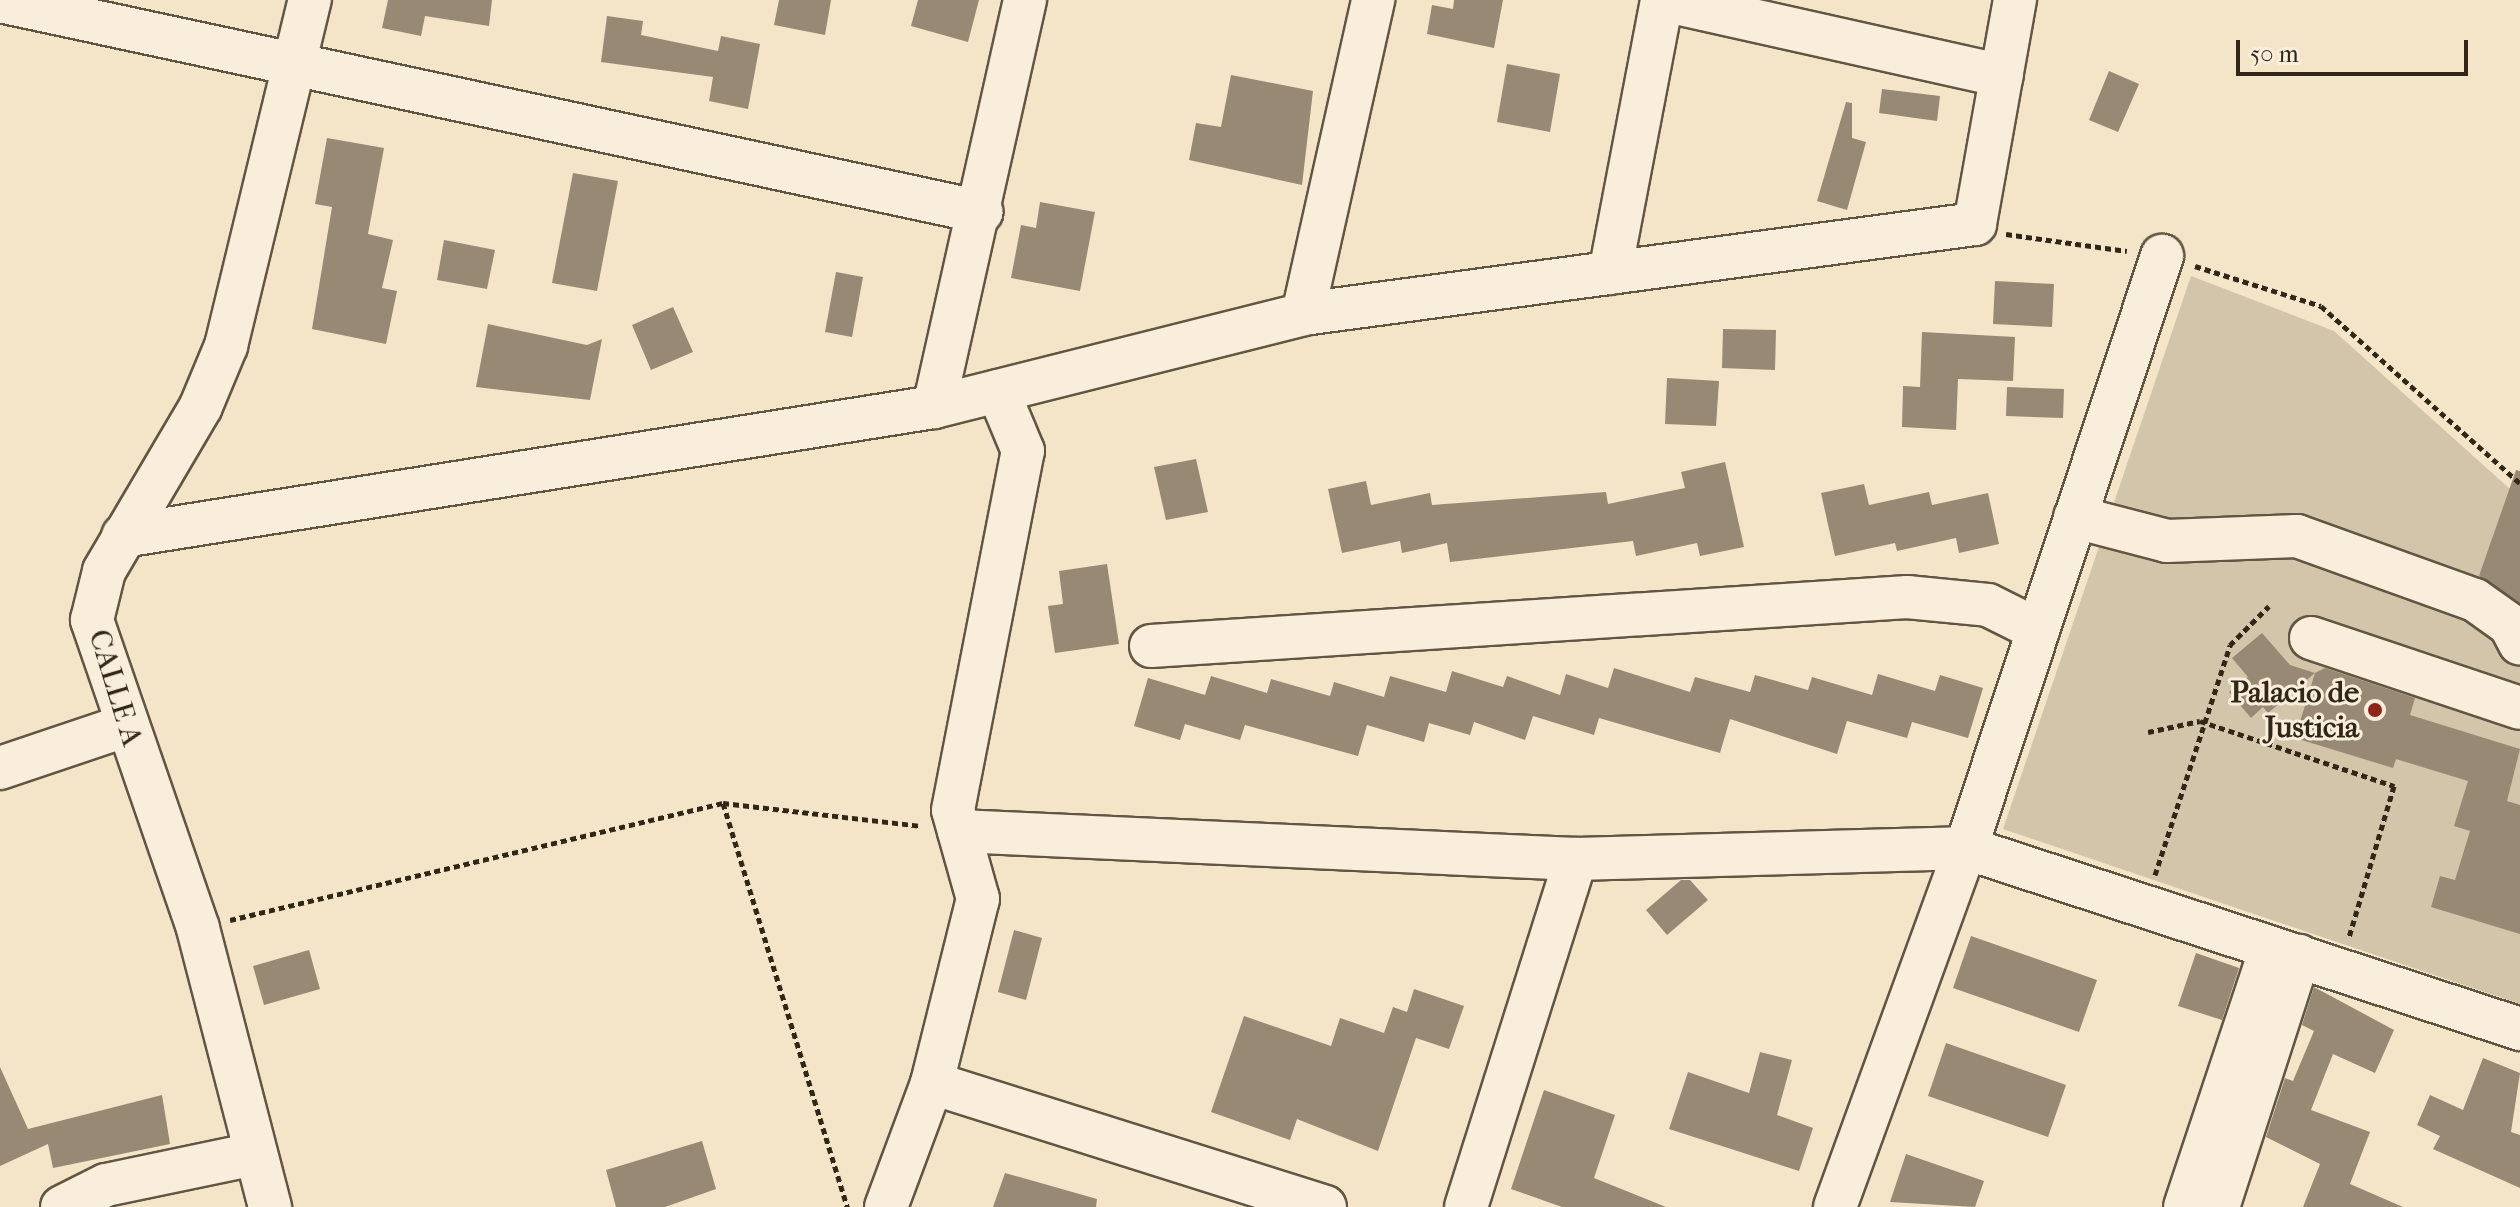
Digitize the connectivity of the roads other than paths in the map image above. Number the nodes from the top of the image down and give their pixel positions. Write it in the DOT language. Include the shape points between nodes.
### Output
graph roads {
  1 [pos="310,0"];
  2 [pos="1025,0"];
  3 [pos="1373,0"];
  4 [pos="1663,0"];
  5 [pos="2015,0"];
  6 [pos="0,1"];
  7 [pos="298,62"];
  8 [pos="2002,76"];
  9 [pos="982,212"];
  10 [pos="2162,256"];
  11 [pos="1610,273"];
  12 [pos="1303,314"];
  13 [pos="998,391"];
  14 [pos="934,407"];
  15 [pos="2075,517"];
  16 [pos="123,536"];
  17 [pos="2038,630"];
  18 [pos="2311,638"];
  19 [pos="2520,644"];
  20 [pos="1151,646"];
  21 [pos="2520,660"];
  22 [pos="2514,705"];
  23 [pos="125,726"];
  24 [pos="0,768"];
  25 [pos="959,831"];
  26 [pos="1966,848"];
  27 [pos="1576,859"];
  28 [pos="2285,952"];
  29 [pos="2520,1029"];
  30 [pos="932,1083"];
  31 [pos="254,1154"];
  32 [pos="62,1207"];
  33 [pos="270,1207"];
  34 [pos="886,1207"];
  35 [pos="1325,1207"];
  36 [pos="1466,1207"];
  37 [pos="1835,1207"];
  38 [pos="2185,1207"];
  39 [pos="2218,1207"];
  1 -- 7 [label="street, CALLE A"];
  2 -- 9 [label="street"];
  3 -- 12 [label="street"];
  4 -- 8 [label="street"];
  4 -- 11 [label="street"];
  5 -- 8 [label="street"];
  6 -- 7 [label="street"];
  7 -- 9 [label="street"];
  7 -- 16 [label="street, CALLE A" via="226,346 201,406"];
  8 -- 11 [label="street" via="1975,224"];
  9 -- 14 [label="street"];
  10 -- 15 [label="street"];
  11 -- 12 [label="street"];
  12 -- 13 [label="street"];
  13 -- 14 [label="street"];
  13 -- 25 [label="street" via="1023,451 953,810"];
  14 -- 16 [label="street"];
  15 -- 17 [label="street"];
  15 -- 19 [label="street" via="2167,541 2297,536 2475,600 2510,625"];
  16 -- 23 [label="street, CALLE A" via="104,571 92,620"];
  17 -- 20 [label="street" via="1988,605 1907,597"];
  17 -- 26 [label="street"];
  18 -- 22 [label="street"];
  21 -- 22 [label="street"];
  23 -- 24 [label="street"];
  23 -- 31 [label="street, CALLE A" via="198,928"];
  25 -- 27 [label="street"];
  25 -- 30 [label="street" via="978,899"];
  26 -- 27 [label="street"];
  26 -- 28 [label="street"];
  26 -- 37 [label="street"];
  27 -- 36 [label="street"];
  28 -- 29 [label="street"];
  28 -- 38 [label="street"];
  28 -- 39 [label="street"];
  30 -- 34 [label="street"];
  30 -- 35 [label="street"];
  31 -- 32 [label="street" via="106,1185"];
  31 -- 33 [label="street, CALLE A"];
}
